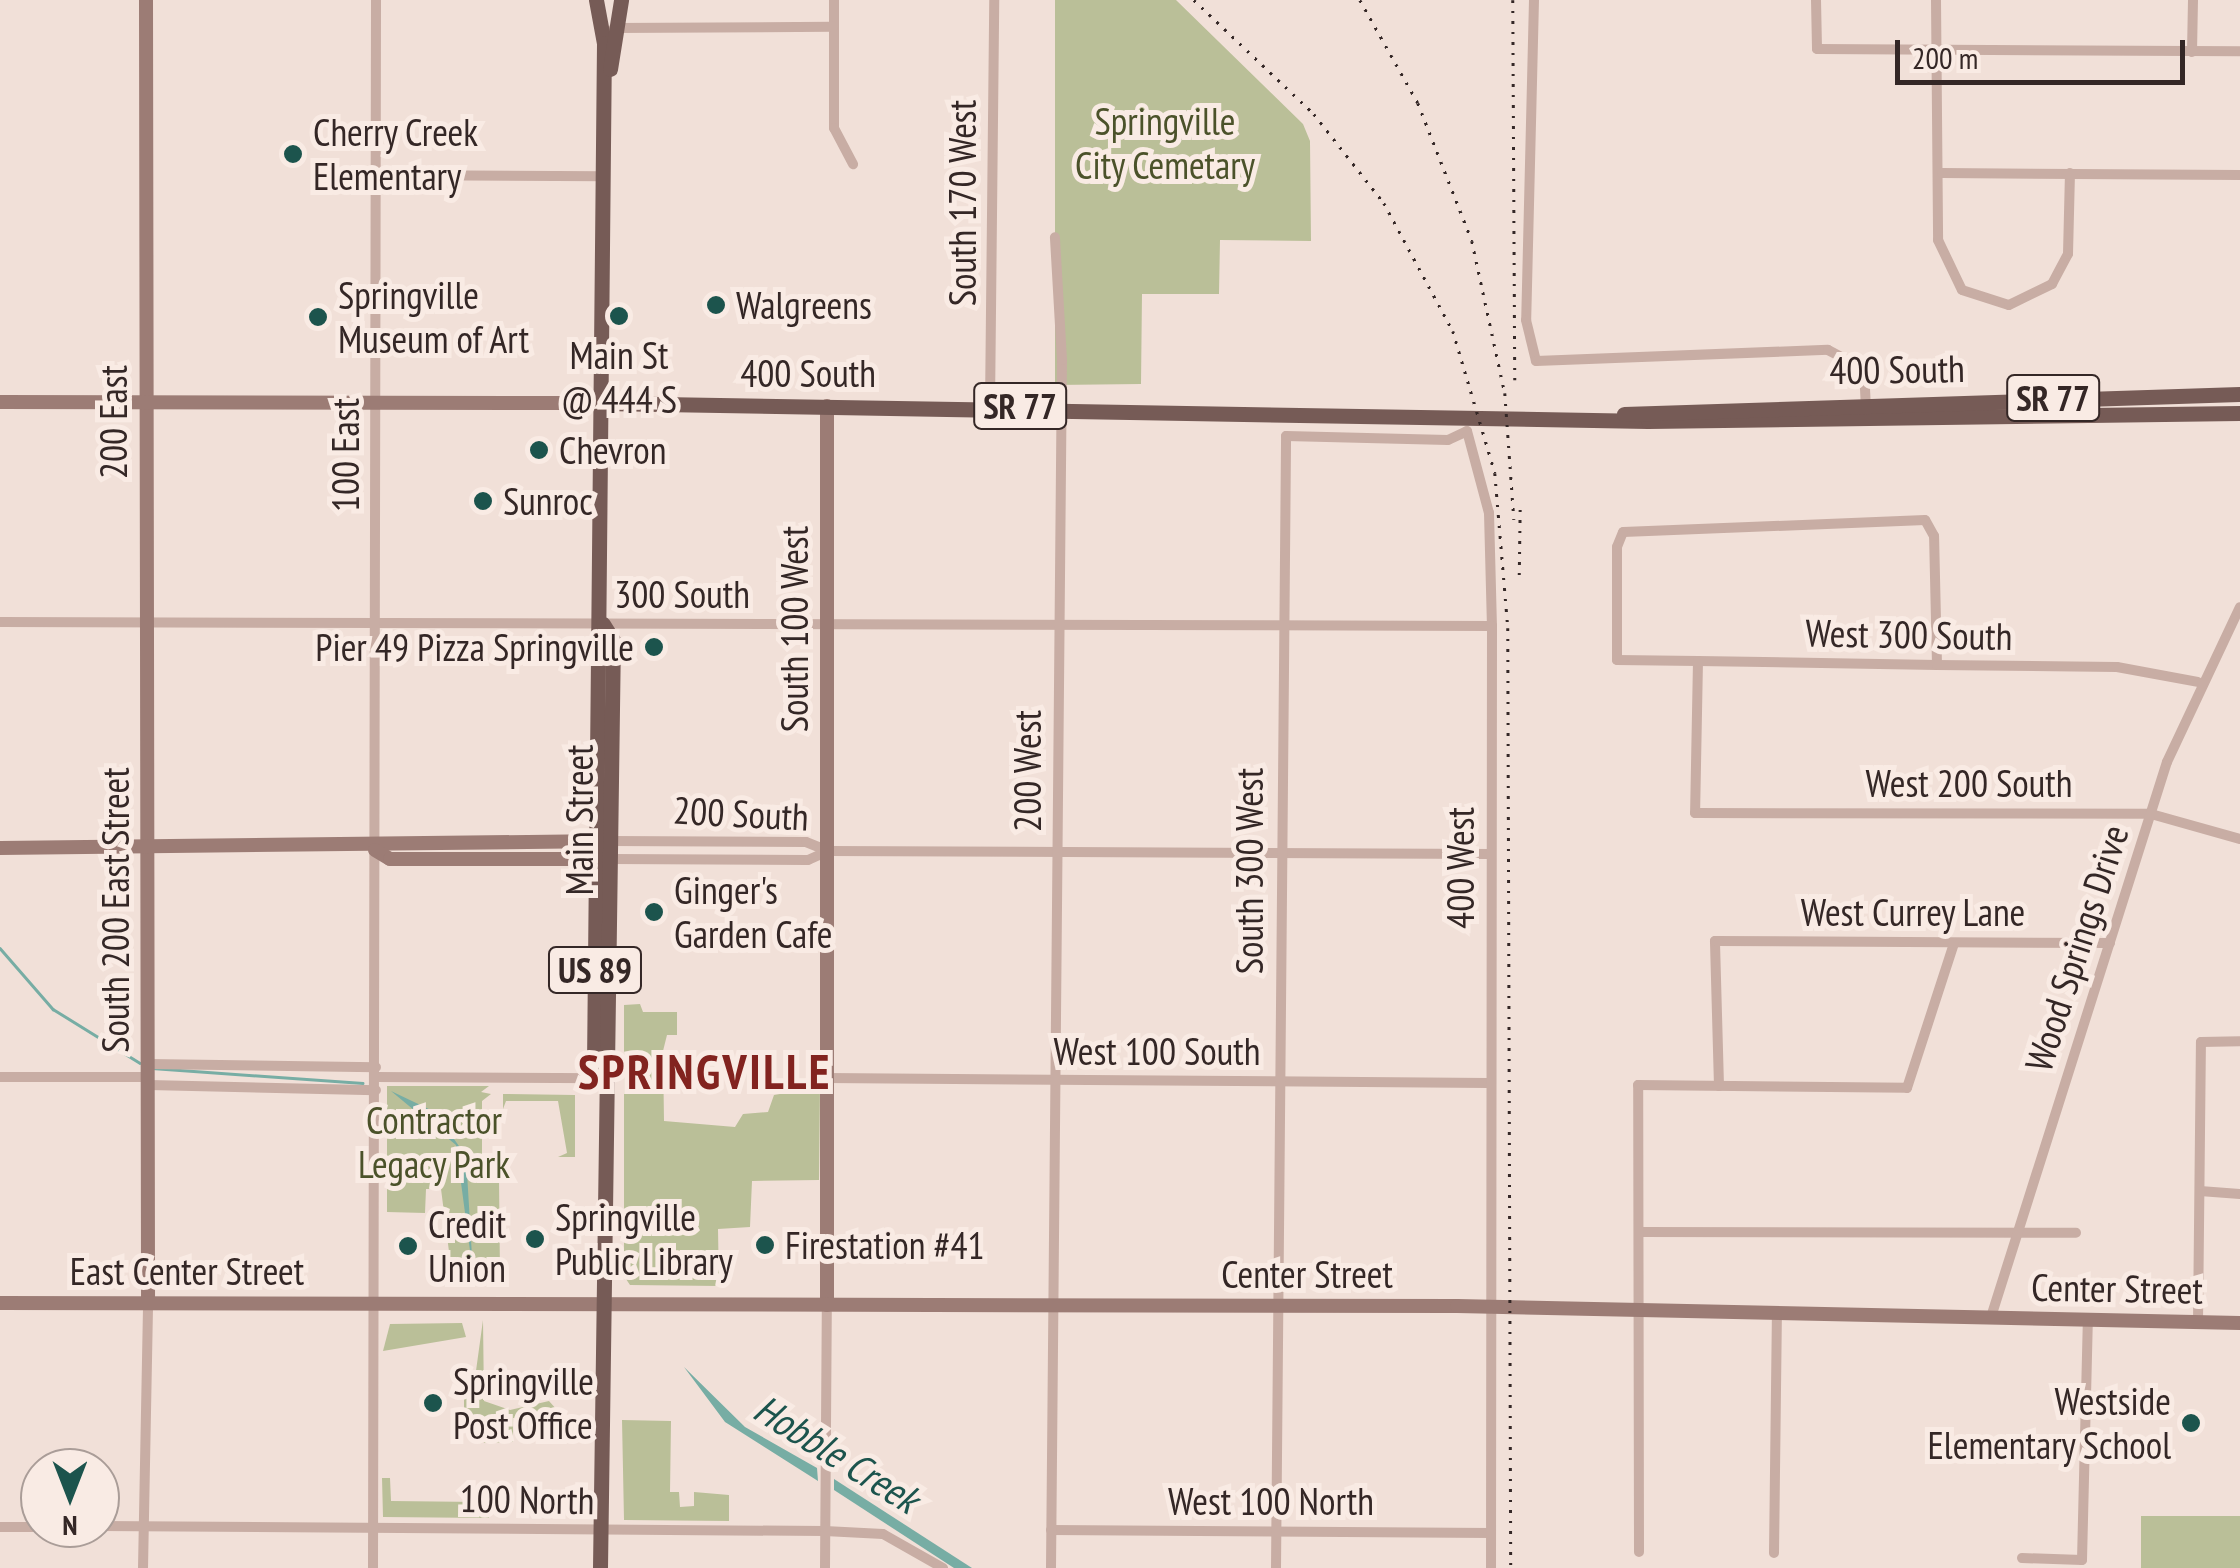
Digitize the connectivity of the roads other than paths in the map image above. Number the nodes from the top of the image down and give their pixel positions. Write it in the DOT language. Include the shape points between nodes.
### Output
graph roads {
  1 [pos="146,0"];
  2 [pos="376,0"];
  3 [pos="596,0"];
  4 [pos="605,0"];
  5 [pos="621,0"];
  6 [pos="834,0"];
  7 [pos="994,0"];
  8 [pos="1534,0"];
  9 [pos="1816,0"];
  10 [pos="1936,0"];
  11 [pos="2193,0"];
  12 [pos="833,28"];
  13 [pos="609,33"];
  14 [pos="1938,49"];
  15 [pos="2240,51"];
  16 [pos="2192,52"];
  17 [pos="853,164"];
  18 [pos="1942,173"];
  19 [pos="2070,174"];
  20 [pos="2240,175"];
  21 [pos="374,176"];
  22 [pos="603,176"];
  23 [pos="1055,237"];
  24 [pos="2240,394"];
  25 [pos="0,402"];
  26 [pos="600,403"];
  27 [pos="145,404"];
  28 [pos="376,404"];
  29 [pos="1059,405"];
  30 [pos="827,406"];
  31 [pos="990,406"];
  32 [pos="1866,410"];
  33 [pos="2240,413"];
  34 [pos="1466,432"];
  35 [pos="145,516"];
  36 [pos="2240,607"];
  37 [pos="0,622"];
  38 [pos="145,622"];
  39 [pos="374,622"];
  40 [pos="602,624"];
  41 [pos="826,624"];
  42 [pos="1058,624"];
  43 [pos="1282,625"];
  44 [pos="1492,626"];
  45 [pos="1698,661"];
  46 [pos="1937,665"];
  47 [pos="2198,682"];
  48 [pos="2151,814"];
  49 [pos="2240,840"];
  50 [pos="603,841"];
  51 [pos="0,848"];
  52 [pos="148,848"];
  53 [pos="374,850"];
  54 [pos="828,851"];
  55 [pos="1056,853"];
  56 [pos="1278,854"];
  57 [pos="1490,854"];
  58 [pos="603,859"];
  59 [pos="1954,942"];
  60 [pos="2110,944"];
  61 [pos="2240,1042"];
  62 [pos="148,1075"];
  63 [pos="0,1076"];
  64 [pos="376,1078"];
  65 [pos="604,1078"];
  66 [pos="826,1078"];
  67 [pos="1054,1080"];
  68 [pos="1278,1081"];
  69 [pos="1488,1083"];
  70 [pos="1719,1086"];
  71 [pos="2200,1191"];
  72 [pos="2240,1194"];
  73 [pos="1640,1232"];
  74 [pos="2076,1233"];
  75 [pos="2015,1234"];
  76 [pos="0,1303"];
  77 [pos="148,1303"];
  78 [pos="374,1304"];
  79 [pos="600,1304"];
  80 [pos="827,1305"];
  81 [pos="1054,1306"];
  82 [pos="1277,1306"];
  83 [pos="1492,1309"];
  84 [pos="1640,1316"];
  85 [pos="1777,1316"];
  86 [pos="1991,1317"];
  87 [pos="2088,1320"];
  88 [pos="2240,1322"];
  89 [pos="2198,1323"];
  90 [pos="120,1526"];
  91 [pos="143,1526"];
  92 [pos="373,1528"];
  93 [pos="600,1530"];
  94 [pos="825,1530"];
  95 [pos="1051,1530"];
  96 [pos="1276,1531"];
  97 [pos="1491,1533"];
  98 [pos="1639,1552"];
  99 [pos="1774,1553"];
  100 [pos="2022,1558"];
  101 [pos="143,1568"];
  102 [pos="372,1568"];
  103 [pos="600,1568"];
  104 [pos="825,1568"];
  105 [pos="944,1568"];
  106 [pos="1051,1568"];
  107 [pos="1276,1568"];
  108 [pos="1490,1568"];
  1 -- 27 [label="street, 200 East"];
  2 -- 21 [label="street, 100 East"];
  3 -- 13 [label="main road, US 89"];
  4 -- 13 [label="street"];
  5 -- 13 [label="main road, US 89"];
  6 -- 12 [label="street"];
  7 -- 31 [label="street, South 170 West"];
  8 -- 32 [label="street" via="1526,320 1536,362 1828,350 1864,369"];
  9 -- 14 [label="street" via="1816,48"];
  10 -- 14 [label="street"];
  11 -- 16 [label="street"];
  12 -- 13 [label="street"];
  12 -- 17 [label="street" via="834,128"];
  13 -- 22 [label="main road, US 89"];
  14 -- 16 [label="street"];
  14 -- 18 [label="street"];
  15 -- 16 [label="street"];
  18 -- 19 [label="street"];
  18 -- 19 [label="street" via="1944,267 1968,294 2009,306 2044,291 2066,263"];
  19 -- 20 [label="street"];
  21 -- 22 [label="street"];
  21 -- 28 [label="street, 100 East"];
  22 -- 26 [label="main road, Main Street / US 89"];
  23 -- 29 [label="street, 200 West"];
  24 -- 32 [label="main road, 400 South / SR 77"];
  25 -- 27 [label="street, 400 South"];
  26 -- 28 [label="street, 400 South"];
  26 -- 30 [label="main road, 400 South / SR 77"];
  26 -- 40 [label="main road, Main Street / US 89"];
  27 -- 28 [label="street, 400 South"];
  27 -- 35 [label="street, 200 East"];
  28 -- 39 [label="street, 100 East"];
  29 -- 31 [label="main road, 400 South / SR 77"];
  29 -- 32 [label="main road, 400 South / SR 77" via="1532,416"];
  29 -- 42 [label="street, 200 West"];
  30 -- 31 [label="main road, 400 South / SR 77"];
  30 -- 41 [label="street, South 100 West"];
  32 -- 33 [label="main road, 400 South / SR 77"];
  34 -- 43 [label="street, South 300 West" via="1448,440 1286,436"];
  34 -- 44 [label="street, 400 West" via="1489,513"];
  35 -- 38 [label="street, South 200 East Street"];
  36 -- 47 [label="street, Wood Springs Drive"];
  37 -- 38 [label="street, 300 South"];
  38 -- 39 [label="street, 300 South"];
  38 -- 52 [label="street, South 200 East Street"];
  39 -- 40 [label="street, 300 South"];
  39 -- 53 [label="street, 100 East"];
  40 -- 41 [label="street, 300 South"];
  40 -- 50 [label="main road, Main Street / US 89" via="613,640"];
  41 -- 42 [label="street, 300 South"];
  41 -- 54 [label="street, South 100 West"];
  42 -- 43 [label="street, 300 South"];
  42 -- 55 [label="street, 200 West"];
  43 -- 44 [label="street, 300 South"];
  43 -- 56 [label="street, South 300 West"];
  44 -- 57 [label="street, 400 West"];
  45 -- 46 [label="street, West 300 South"];
  45 -- 46 [label="street, West 300 South" via="1618,660 1623,532 1933,525"];
  45 -- 48 [label="street, West 200 South" via="1695,813"];
  46 -- 47 [label="street, West 300 South" via="2161,670"];
  47 -- 48 [label="street, Wood Springs Drive"];
  48 -- 49 [label="street, West 200 South"];
  48 -- 60 [label="street, Wood Springs Drive"];
  50 -- 53 [label="street, 200 South" via="391,842"];
  50 -- 54 [label="street, 200 South" via="806,842"];
  50 -- 58 [label="main road, Main Street / US 89"];
  51 -- 52 [label="street"];
  52 -- 53 [label="street"];
  52 -- 62 [label="street, South 200 East Street"];
  53 -- 58 [label="street, 200 South" via="390,859"];
  53 -- 64 [label="street, 100 East"];
  54 -- 55 [label="street"];
  54 -- 58 [label="street, 200 South" via="808,860"];
  54 -- 66 [label="street, South 100 West"];
  55 -- 56 [label="street"];
  55 -- 67 [label="street, 200 West"];
  56 -- 57 [label="street"];
  56 -- 68 [label="street, South 300 West"];
  57 -- 69 [label="street, 400 West"];
  58 -- 65 [label="main road, Main Street / US 89" via="612,1061"];
  59 -- 60 [label="street, West Currey Lane"];
  59 -- 70 [label="street" via="1908,1088"];
  59 -- 70 [label="street, West Currey Lane" via="1715,941"];
  60 -- 75 [label="street, Wood Springs Drive"];
  61 -- 71 [label="street" via="2201,1042"];
  62 -- 63 [label="street"];
  62 -- 64 [label="street"];
  62 -- 64 [label="street"];
  62 -- 77 [label="street, South 200 East Street"];
  64 -- 65 [label="street"];
  64 -- 78 [label="street, 100 East"];
  65 -- 79 [label="main road, Main Street / US 89"];
  66 -- 67 [label="street, West 100 South"];
  66 -- 80 [label="street, South 100 West"];
  67 -- 68 [label="street, West 100 South"];
  67 -- 81 [label="street, 200 West"];
  68 -- 69 [label="street, West 100 South"];
  68 -- 82 [label="street, South 300 West"];
  69 -- 83 [label="street, 400 West"];
  70 -- 73 [label="street" via="1638,1086"];
  71 -- 72 [label="street"];
  71 -- 89 [label="street"];
  73 -- 75 [label="street"];
  73 -- 84 [label="street"];
  74 -- 75 [label="street"];
  75 -- 86 [label="street, Wood Springs Drive"];
  76 -- 77 [label="street, East Center Street"];
  77 -- 78 [label="street, East Center Street"];
  77 -- 91 [label="street"];
  78 -- 79 [label="street, Center Street"];
  78 -- 92 [label="street, 100 East"];
  79 -- 80 [label="street, Center Street"];
  79 -- 93 [label="main road, Main Street / US 89"];
  80 -- 81 [label="street, Center Street"];
  80 -- 94 [label="street"];
  81 -- 82 [label="street, Center Street"];
  81 -- 95 [label="street, 200 West"];
  82 -- 83 [label="street, Center Street"];
  82 -- 96 [label="street, South 300 West"];
  83 -- 84 [label="street, Center Street"];
  83 -- 97 [label="street, 400 West"];
  84 -- 85 [label="street, Center Street"];
  84 -- 98 [label="street"];
  85 -- 86 [label="street, Center Street"];
  85 -- 99 [label="street"];
  86 -- 87 [label="street, Center Street"];
  87 -- 89 [label="street, Center Street"];
  87 -- 100 [label="street" via="2082,1560"];
  88 -- 89 [label="street, Center Street"];
  90 -- 91 [label="street, 100 North"];
  91 -- 92 [label="street, 100 North"];
  91 -- 101 [label="street"];
  92 -- 93 [label="street, 100 North"];
  92 -- 102 [label="street, 100 East"];
  93 -- 94 [label="street, 100 North"];
  93 -- 103 [label="main road, Main Street / US 89"];
  94 -- 104 [label="street"];
  94 -- 105 [label="street, 100 North" via="883,1534"];
  95 -- 96 [label="street, West 100 North"];
  95 -- 106 [label="street, 200 West"];
  96 -- 97 [label="street, West 100 North"];
  96 -- 107 [label="street, South 300 West"];
  97 -- 108 [label="street, 400 West"];
}
